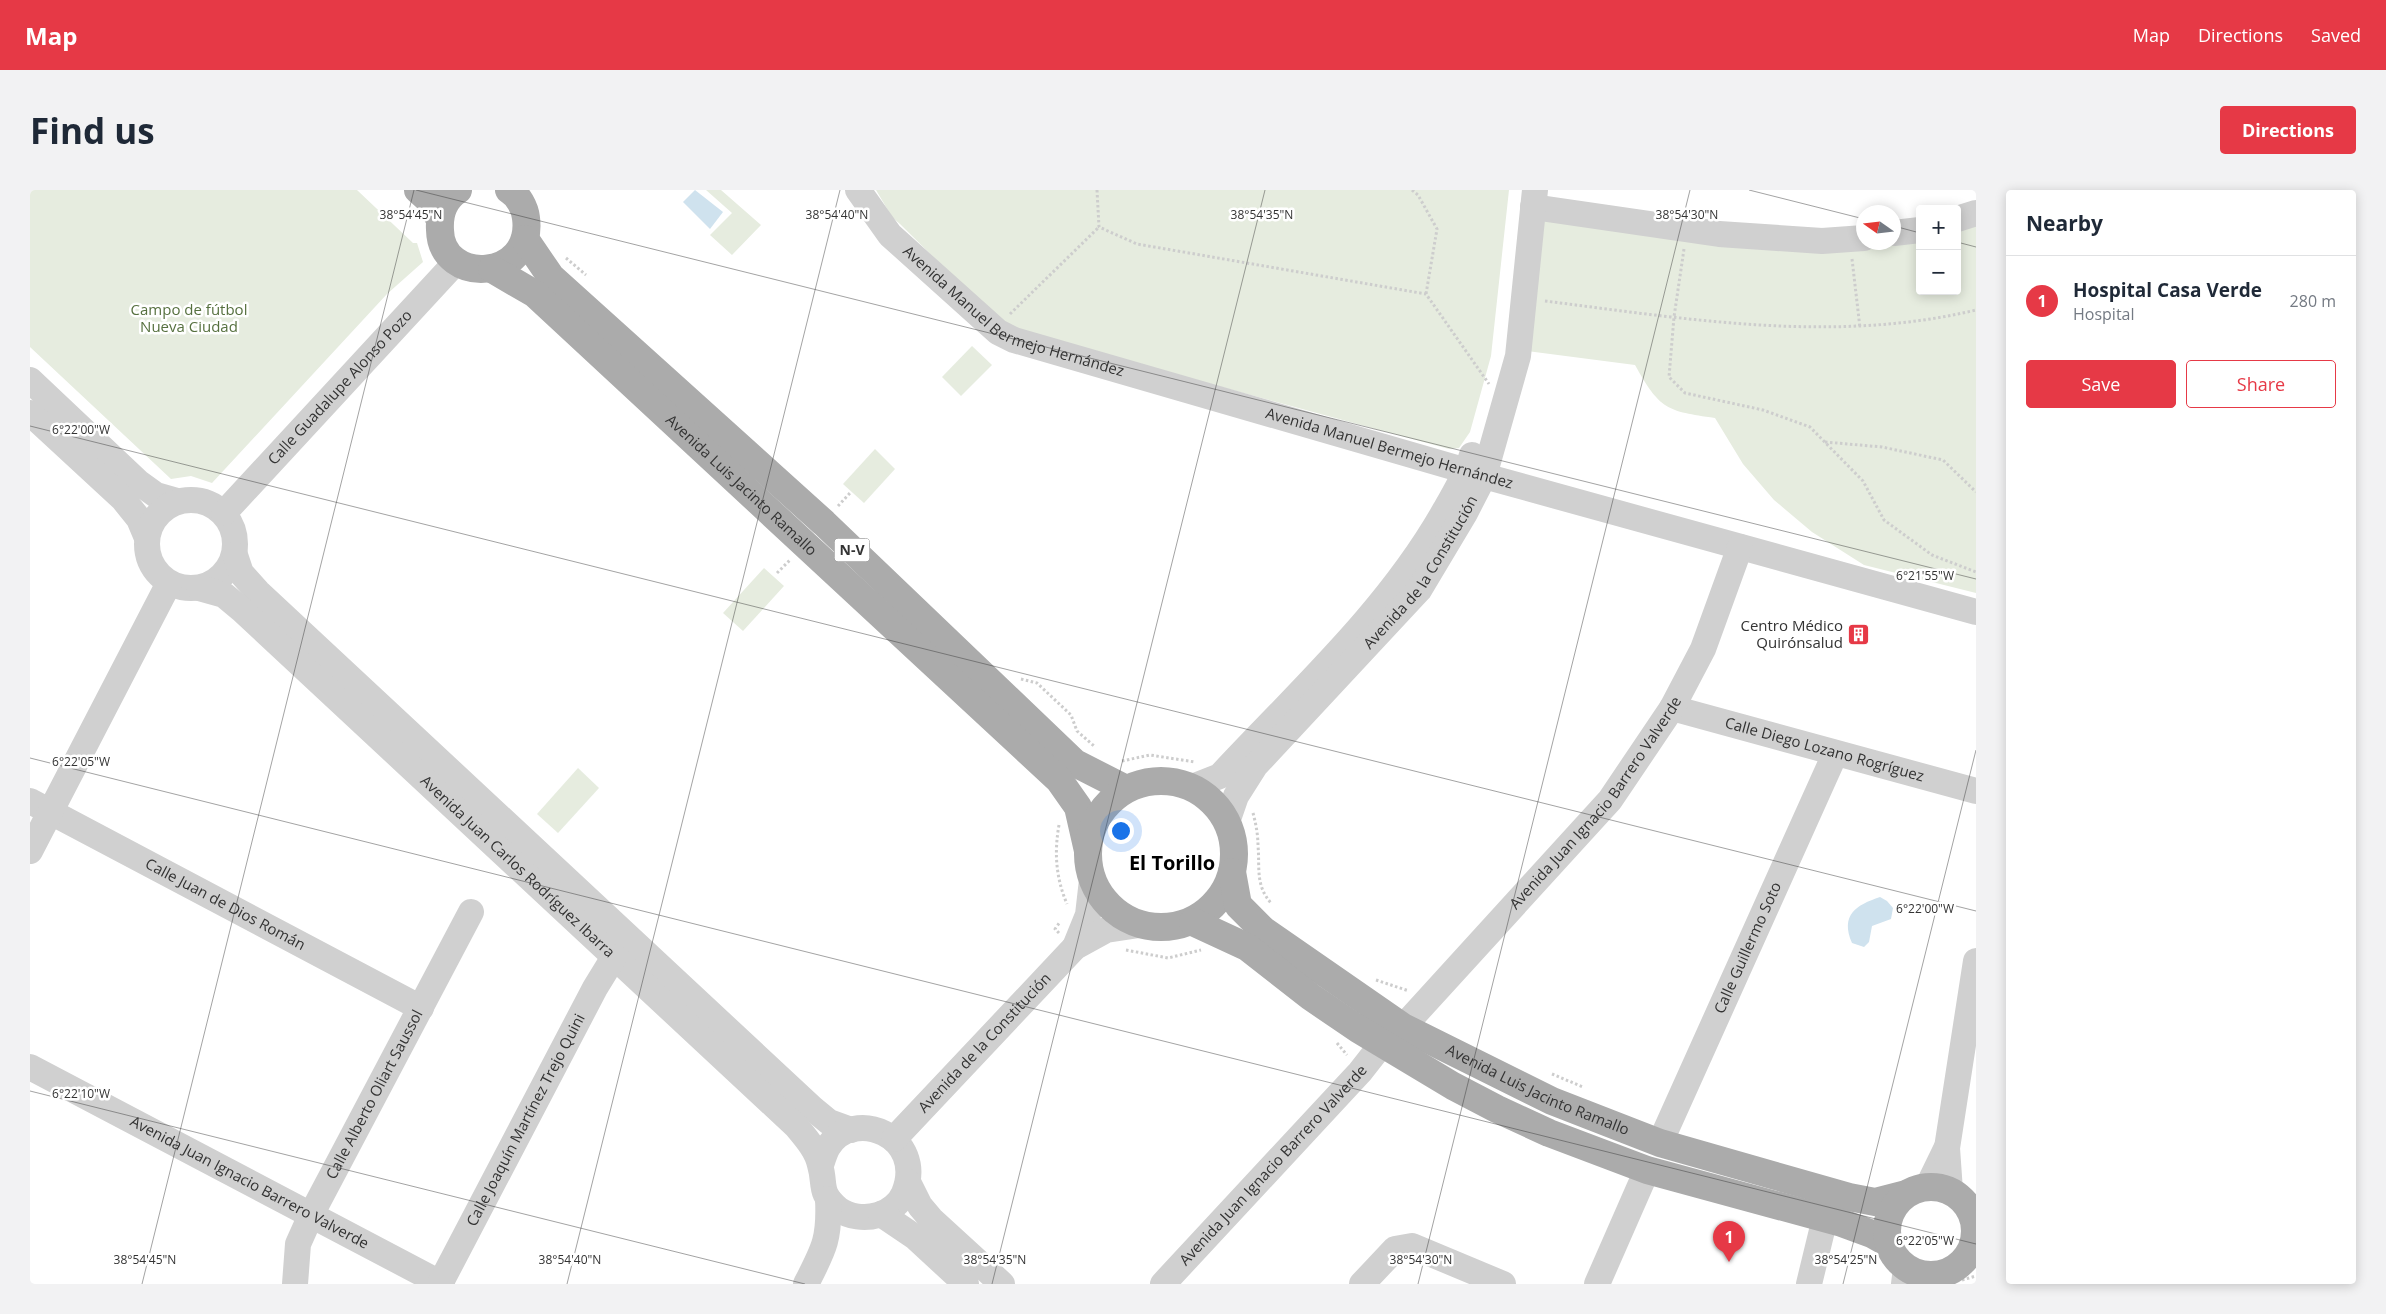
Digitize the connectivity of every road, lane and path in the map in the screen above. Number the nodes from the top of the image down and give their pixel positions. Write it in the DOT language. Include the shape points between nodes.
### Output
graph roads {
  1 [pos="418,190"];
  2 [pos="458,190"];
  3 [pos="509,190"];
  4 [pos="858,190"];
  5 [pos="1097,190"];
  6 [pos="1412,190"];
  7 [pos="1418,190"];
  8 [pos="1418,195"];
  9 [pos="1530,196"];
  10 [pos="1976,213"];
  11 [pos="528,214"];
  12 [pos="439,218"];
  13 [pos="1961,218"];
  14 [pos="1099,227"];
  15 [pos="1687,229"];
  16 [pos="1916,230"];
  17 [pos="1901,232"];
  18 [pos="1856,239"];
  19 [pos="1857,250"];
  20 [pos="562,254"];
  21 [pos="456,261"];
  22 [pos="492,269"];
  23 [pos="590,279"];
  24 [pos="1426,294"];
  25 [pos="1524,298"];
  26 [pos="1976,310"];
  27 [pos="1674,317"];
  28 [pos="1860,328"];
  29 [pos="998,332"];
  30 [pos="30,380"];
  31 [pos="1493,389"];
  32 [pos="30,413"];
  33 [pos="1824,442"];
  34 [pos="1476,473"];
  35 [pos="1976,492"];
  36 [pos="177,501"];
  37 [pos="829,502"];
  38 [pos="836,508"];
  39 [pos="224,512"];
  40 [pos="147,538"];
  41 [pos="1740,547"];
  42 [pos="234,555"];
  43 [pos="1976,572"];
  44 [pos="169,583"];
  45 [pos="199,588"];
  46 [pos="1976,612"];
  47 [pos="1013,673"];
  48 [pos="1672,708"];
  49 [pos="1098,749"];
  50 [pos="1835,754"];
  51 [pos="1203,758"];
  52 [pos="1119,761"];
  53 [pos="1192,787"];
  54 [pos="1126,789"];
  55 [pos="1976,791"];
  56 [pos="40,807"];
  57 [pos="1253,810"];
  58 [pos="1228,822"];
  59 [pos="30,851"];
  60 [pos="1088,851"];
  61 [pos="1232,872"];
  62 [pos="1092,880"];
  63 [pos="1275,909"];
  64 [pos="471,912"];
  65 [pos="1193,922"];
  66 [pos="1139,925"];
  67 [pos="1075,947"];
  68 [pos="614,957"];
  69 [pos="1976,961"];
  70 [pos="1374,980"];
  71 [pos="1426,1001"];
  72 [pos="421,1008"];
  73 [pos="1403,1027"];
  74 [pos="1382,1044"];
  75 [pos="30,1067"];
  76 [pos="1551,1074"];
  77 [pos="1587,1088"];
  78 [pos="851,1130"];
  79 [pos="894,1139"];
  80 [pos="1660,1143"];
  81 [pos="820,1165"];
  82 [pos="1647,1170"];
  83 [pos="908,1182"];
  84 [pos="1928,1190"];
  85 [pos="828,1198"];
  86 [pos="311,1215"];
  87 [pos="1974,1215"];
  88 [pos="875,1216"];
  89 [pos="1825,1218"];
  90 [pos="1888,1243"];
  91 [pos="825,1248"];
  92 [pos="1959,1273"];
  93 [pos="1905,1276"];
  94 [pos="295,1284"];
  95 [pos="441,1284"];
  96 [pos="806,1284"];
  97 [pos="966,1284"];
  98 [pos="1002,1284"];
  99 [pos="1163,1284"];
  100 [pos="1362,1284"];
  101 [pos="1503,1284"];
  102 [pos="1597,1284"];
  103 [pos="1809,1284"];
  1 -- 12 [label="main road" via="430,200"];
  2 -- 12 [label="main road" via="448,199"];
  3 -- 11 [label="main road, Avenida Luis Jacinto Ramallo"];
  4 -- 29 [label="street, Avenida Manuel Bermejo Hernández" via="890,235"];
  5 -- 14 [label="path"];
  6 -- 8 [label="path"];
  7 -- 8 [label="path"];
  8 -- 24 [label="path" via="1437,229"];
  9 -- 15 [label="street"];
  9 -- 25 [label="street, Avenida de la Constitución"];
  9 -- 31 [label="street, Avenida de la Constitución" via="1504,348"];
  10 -- 13 [label="street"];
  11 -- 22 [label="main road" via="516,256"];
  11 -- 54 [label="main road, Avenida Luis Jacinto Ramallo / N-V" via="551,277 764,469 1074,762"];
  12 -- 21 [label="main road" via="440,236"];
  14 -- 24 [label="path" via="1137,244"];
  14 -- 29 [label="path" via="1011,312"];
  15 -- 18 [label="street" via="1822,242"];
  15 -- 27 [label="path"];
  16 -- 17 [label="street"];
  19 -- 28 [label="path"];
  20 -- 23 [label="path"];
  21 -- 22 [label="main road" via="478,270"];
  21 -- 39 [label="street, Calle Guadalupe Alonso Pozo"];
  22 -- 60 [label="main road, Avenida Luis Jacinto Ramallo" via="535,294 1059,780 1078,807"];
  24 -- 31 [label="path"];
  25 -- 27 [label="path"];
  25 -- 34 [label="street, Avenida de la Constitución" via="1518,356"];
  26 -- 28 [label="path" via="1933,320"];
  27 -- 28 [label="path" via="1781,326"];
  27 -- 33 [label="path" via="1669,376 1686,393 1773,414 1810,427"];
  29 -- 34 [label="street, Avenida Manuel Bermejo Hernández" via="1014,340"];
  30 -- 36 [label="street" via="138,482 156,495"];
  31 -- 34 [label="street, Avenida de la Constitución"];
  32 -- 40 [label="street" via="123,499 139,519"];
  33 -- 35 [label="path" via="1882,447 1943,460"];
  33 -- 43 [label="path" via="1863,481 1884,520 1932,555"];
  34 -- 41 [label="street, Avenida Manuel Bermejo Hernández"];
  34 -- 53 [label="street, Avenida de la Constitución" via="1372,614 1220,776"];
  34 -- 58 [label="street, Avenida de la Constitución" via="1465,513 1419,590 1255,766 1236,796"];
  36 -- 39 [label="street" via="200,500"];
  36 -- 40 [label="street" via="157,515"];
  37 -- 38 [label="path"];
  39 -- 42 [label="street" via="236,537"];
  40 -- 44 [label="street" via="154,570"];
  41 -- 46 [label="street, Avenida Manuel Bermejo Hernández"];
  41 -- 48 [label="street, Avenida Juan Ignacio Barrero Valverde" via="1704,649"];
  42 -- 45 [label="street" via="224,574"];
  42 -- 78 [label="street, Avenida Juan Carlos Rodríguez Ibarra" via="241,573 258,592 812,1108 829,1122"];
  44 -- 45 [label="street"];
  44 -- 56 [label="street"];
  45 -- 68 [label="street, Avenida Juan Carlos Rodríguez Ibarra" via="224,595 242,610"];
  47 -- 49 [label="path" via="1020,679 1037,683 1071,715 1077,731"];
  48 -- 50 [label="street, Calle Diego Lozano Rogríguez"];
  48 -- 71 [label="street, Avenida Juan Ignacio Barrero Valverde" via="1610,800"];
  50 -- 55 [label="street, Calle Diego Lozano Rogríguez"];
  50 -- 80 [label="street, Calle Guillermo Soto"];
  51 -- 52 [label="path" via="1194,762 1150,754"];
  53 -- 54 [label="main road" via="1170,780 1147,781"];
  53 -- 58 [label="main road" via="1213,802"];
  54 -- 60 [label="main road" via="1106,805 1097,819"];
  56 -- 59 [label="street"];
  56 -- 72 [label="street, Calle Juan de Dios Román"];
  57 -- 63 [label="path" via="1258,876 1264,895"];
  58 -- 61 [label="main road" via="1234,847"];
  60 -- 62 [label="main road"];
  61 -- 65 [label="main road" via="1221,899"];
  61 -- 73 [label="main road, Avenida Luis Jacinto Ramallo" via="1238,905 1264,930"];
  62 -- 66 [label="main road" via="1103,900 1120,916"];
  62 -- 67 [label="street, Avenida de la Constitución" via="1088,914"];
  64 -- 72 [label="street, Calle Alberto Oliart Saussol"];
  65 -- 66 [label="main road" via="1167,928"];
  65 -- 74 [label="main road, Avenida Luis Jacinto Ramallo" via="1247,947 1311,997"];
  66 -- 67 [label="street, Avenida de la Constitución" via="1106,930"];
  67 -- 79 [label="street, Avenida de la Constitución"];
  68 -- 81 [label="street, Avenida Juan Carlos Rodríguez Ibarra" via="796,1126"];
  68 -- 95 [label="street, Calle Joaquín Martínez Trejo Quini"];
  69 -- 84 [label="street" via="1947,1148"];
  70 -- 71 [label="path" via="1414,992"];
  71 -- 73 [label="street, Avenida Juan Ignacio Barrero Valverde"];
  72 -- 86 [label="street, Calle Alberto Oliart Saussol"];
  73 -- 80 [label="main road, Avenida Luis Jacinto Ramallo" via="1552,1102"];
  74 -- 82 [label="main road, Avenida Luis Jacinto Ramallo" via="1497,1109 1549,1133"];
  74 -- 99 [label="street, Avenida Juan Ignacio Barrero Valverde" via="1360,1072"];
  75 -- 86 [label="street, Avenida Juan Ignacio Barrero Valverde"];
  76 -- 77 [label="path"];
  78 -- 79 [label="street" via="880,1130"];
  78 -- 81 [label="street" via="828,1147"];
  79 -- 83 [label="street" via="903,1149 908,1163"];
  80 -- 84 [label="main road, Avenida Luis Jacinto Ramallo" via="1875,1202"];
  81 -- 85 [label="street" via="821,1183"];
  82 -- 89 [label="main road, Avenida Luis Jacinto Ramallo"];
  82 -- 102 [label="street"];
  83 -- 88 [label="street" via="902,1197 892,1208"];
  83 -- 98 [label="street" via="920,1206"];
  84 -- 87 [label="main road" via="1966,1204"];
  84 -- 90 [label="main road" via="1892,1209 1886,1229"];
  85 -- 88 [label="street" via="840,1210 853,1216"];
  85 -- 91 [label="street"];
  86 -- 94 [label="street, Calle Alberto Oliart Saussol" via="298,1244"];
  86 -- 95 [label="street, Avenida Juan Ignacio Barrero Valverde"];
  87 -- 92 [label="main road" via="1974,1241"];
  88 -- 91 [label="street" via="847,1228"];
  88 -- 97 [label="street" via="915,1237"];
  89 -- 90 [label="main road, Avenida Luis Jacinto Ramallo"];
  89 -- 103 [label="street"];
  90 -- 93 [label="main road"];
  91 -- 96 [label="street"];
  92 -- 93 [label="main road"];
  100 -- 101 [label="street" via="1395,1249 1412,1246"];
}
